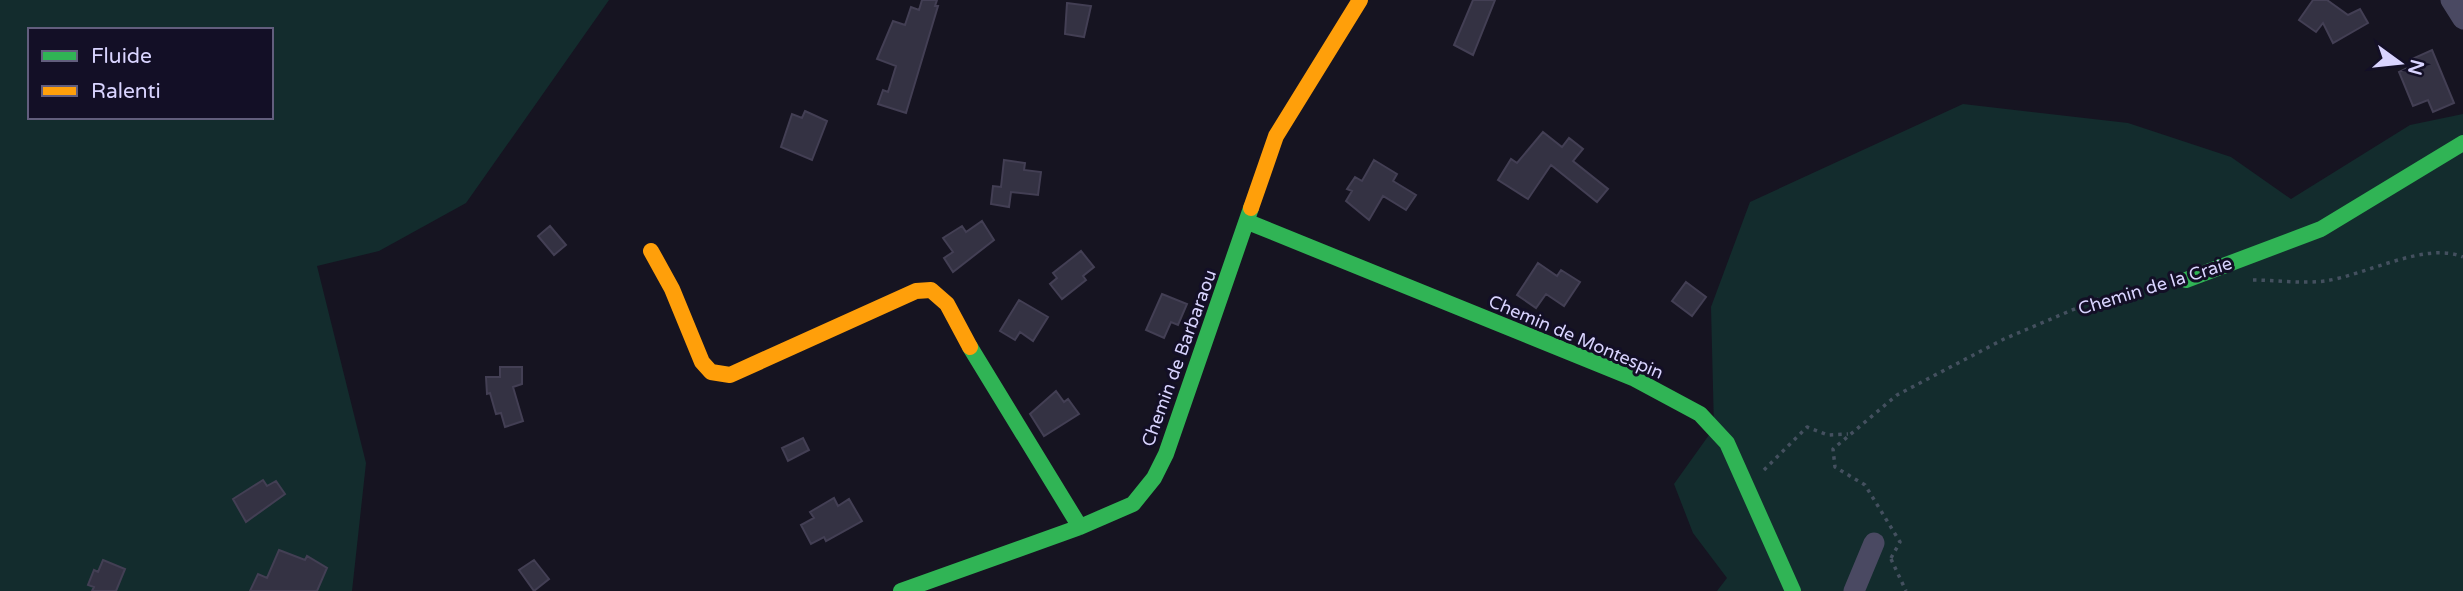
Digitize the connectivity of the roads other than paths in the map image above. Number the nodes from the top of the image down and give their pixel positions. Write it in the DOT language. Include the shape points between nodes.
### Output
graph roads {
  1 [pos="1360,0"];
  2 [pos="2451,0"];
  3 [pos="2463,19"];
  4 [pos="2463,143"];
  5 [pos="1248,222"];
  6 [pos="651,251"];
  7 [pos="2186,280"];
  8 [pos="1080,527"];
  9 [pos="1874,543"];
  10 [pos="901,591"];
  11 [pos="1793,591"];
  12 [pos="1854,591"];
  1 -- 5 [label="street, Chemin de Barbaraou" via="1276,136"];
  2 -- 3 [label="street"];
  4 -- 7 [label="street, Chemin de la Craie" via="2321,229"];
  5 -- 8 [label="street, Chemin de Barbaraou" via="1154,478 1133,504"];
  5 -- 11 [label="street, Chemin de Montespin" via="1633,379 1700,414 1727,443"];
  6 -- 8 [label="street" via="702,362 720,374 730,375 916,291 931,290 947,304 986,377"];
  8 -- 10 [label="street, Chemin de Barbaraou"];
  9 -- 12 [label="street"];
}
